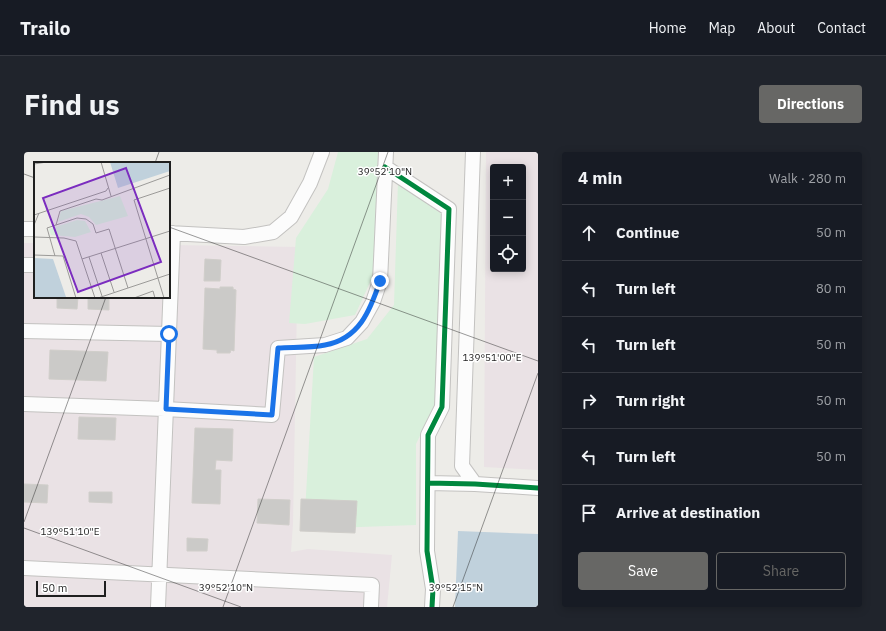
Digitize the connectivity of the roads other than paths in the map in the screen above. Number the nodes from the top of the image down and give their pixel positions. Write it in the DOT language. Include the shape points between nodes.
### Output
graph roads {
  1 [pos="322,152"];
  2 [pos="386,152"];
  3 [pos="473,152"];
  4 [pos="385,167"];
  5 [pos="24,228"];
  6 [pos="34,229"];
  7 [pos="171,233"];
  8 [pos="170,271"];
  9 [pos="170,298"];
  10 [pos="24,331"];
  11 [pos="169,334"];
  12 [pos="24,404"];
  13 [pos="166,409"];
  14 [pos="428,483"];
  15 [pos="475,484"];
  16 [pos="538,488"];
  17 [pos="24,568"];
  18 [pos="159,574"];
  19 [pos="158,607"];
  20 [pos="371,607"];
  21 [pos="432,607"];
  1 -- 7 [label="street" via="310,183 291,217 273,232 244,237"];
  2 -- 4 [label="street"];
  3 -- 15 [label="street" via="462,466"];
  4 -- 13 [label="street" via="380,281 373,302 362,322 347,338 325,345 278,348 272,415"];
  4 -- 14 [label="street" via="449,209 442,407 428,435"];
  5 -- 6 [label="street"];
  7 -- 8 [label="street"];
  9 -- 11 [label="street"];
  10 -- 11 [label="street"];
  11 -- 13 [label="street"];
  12 -- 13 [label="street"];
  13 -- 18 [label="street"];
  14 -- 15 [label="street"];
  14 -- 21 [label="street" via="427,551 433,589"];
  15 -- 16 [label="street"];
  17 -- 18 [label="street"];
  18 -- 19 [label="street"];
  18 -- 20 [label="street" via="372,585"];
}
